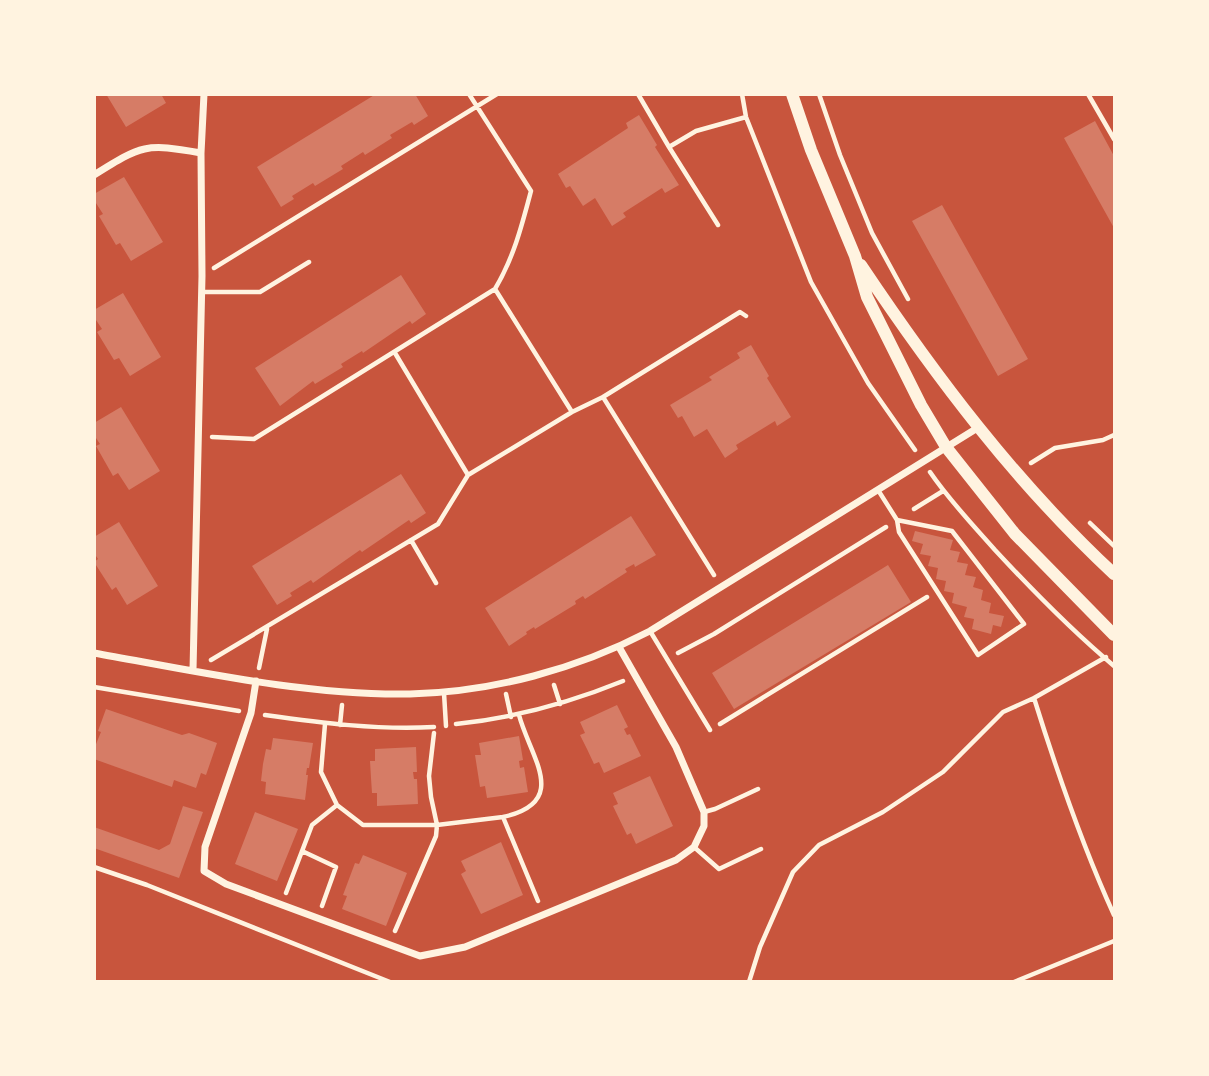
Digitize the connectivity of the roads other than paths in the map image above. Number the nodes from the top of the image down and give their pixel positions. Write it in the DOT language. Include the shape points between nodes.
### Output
graph roads {
  1 [pos="204,94"];
  2 [pos="792,94"];
  3 [pos="201,153"];
  4 [pos="94,175"];
  5 [pos="855,256"];
  6 [pos="309,262"];
  7 [pos="202,292"];
  8 [pos="979,427"];
  9 [pos="946,447"];
  10 [pos="878,490"];
  11 [pos="897,520"];
  12 [pos="1115,574"];
  13 [pos="650,631"];
  14 [pos="1115,635"];
  15 [pos="620,647"];
  16 [pos="94,653"];
  17 [pos="193,670"];
  18 [pos="257,681"];
  19 [pos="444,692"];
  20 [pos="446,726"];
  21 [pos="710,730"];
  22 [pos="758,789"];
  23 [pos="704,811"];
  24 [pos="694,848"];
  25 [pos="761,849"];
  1 -- 3 [label="street"];
  2 -- 5 [label="street"];
  3 -- 4 [label="street" via="143,147"];
  3 -- 7 [label="street"];
  5 -- 8 [label="street" via="946,389"];
  5 -- 9 [label="street" via="867,297"];
  6 -- 7 [label="lane" via="260,292"];
  7 -- 17 [label="street"];
  8 -- 9 [label="street"];
  8 -- 12 [label="street" via="1075,537"];
  9 -- 10 [label="street"];
  9 -- 14 [label="street" via="1015,534"];
  10 -- 11 [label="lane"];
  10 -- 13 [label="street"];
  11 -- 11 [label="lane" via="899,532 978,655 1024,624 952,531"];
  13 -- 15 [label="street"];
  13 -- 21 [label="lane"];
  15 -- 19 [label="street" via="527,677"];
  15 -- 23 [label="street" via="676,747"];
  16 -- 17 [label="street"];
  17 -- 18 [label="street"];
  18 -- 19 [label="street" via="376,693"];
  18 -- 24 [label="street" via="251,713 205,847 204,872 226,884 389,946 420,956 435,955 466,947 676,860"];
  19 -- 20 [label="lane"];
  22 -- 23 [label="lane"];
  23 -- 24 [label="street" via="704,825"];
  24 -- 25 [label="lane" via="719,869"];
}
